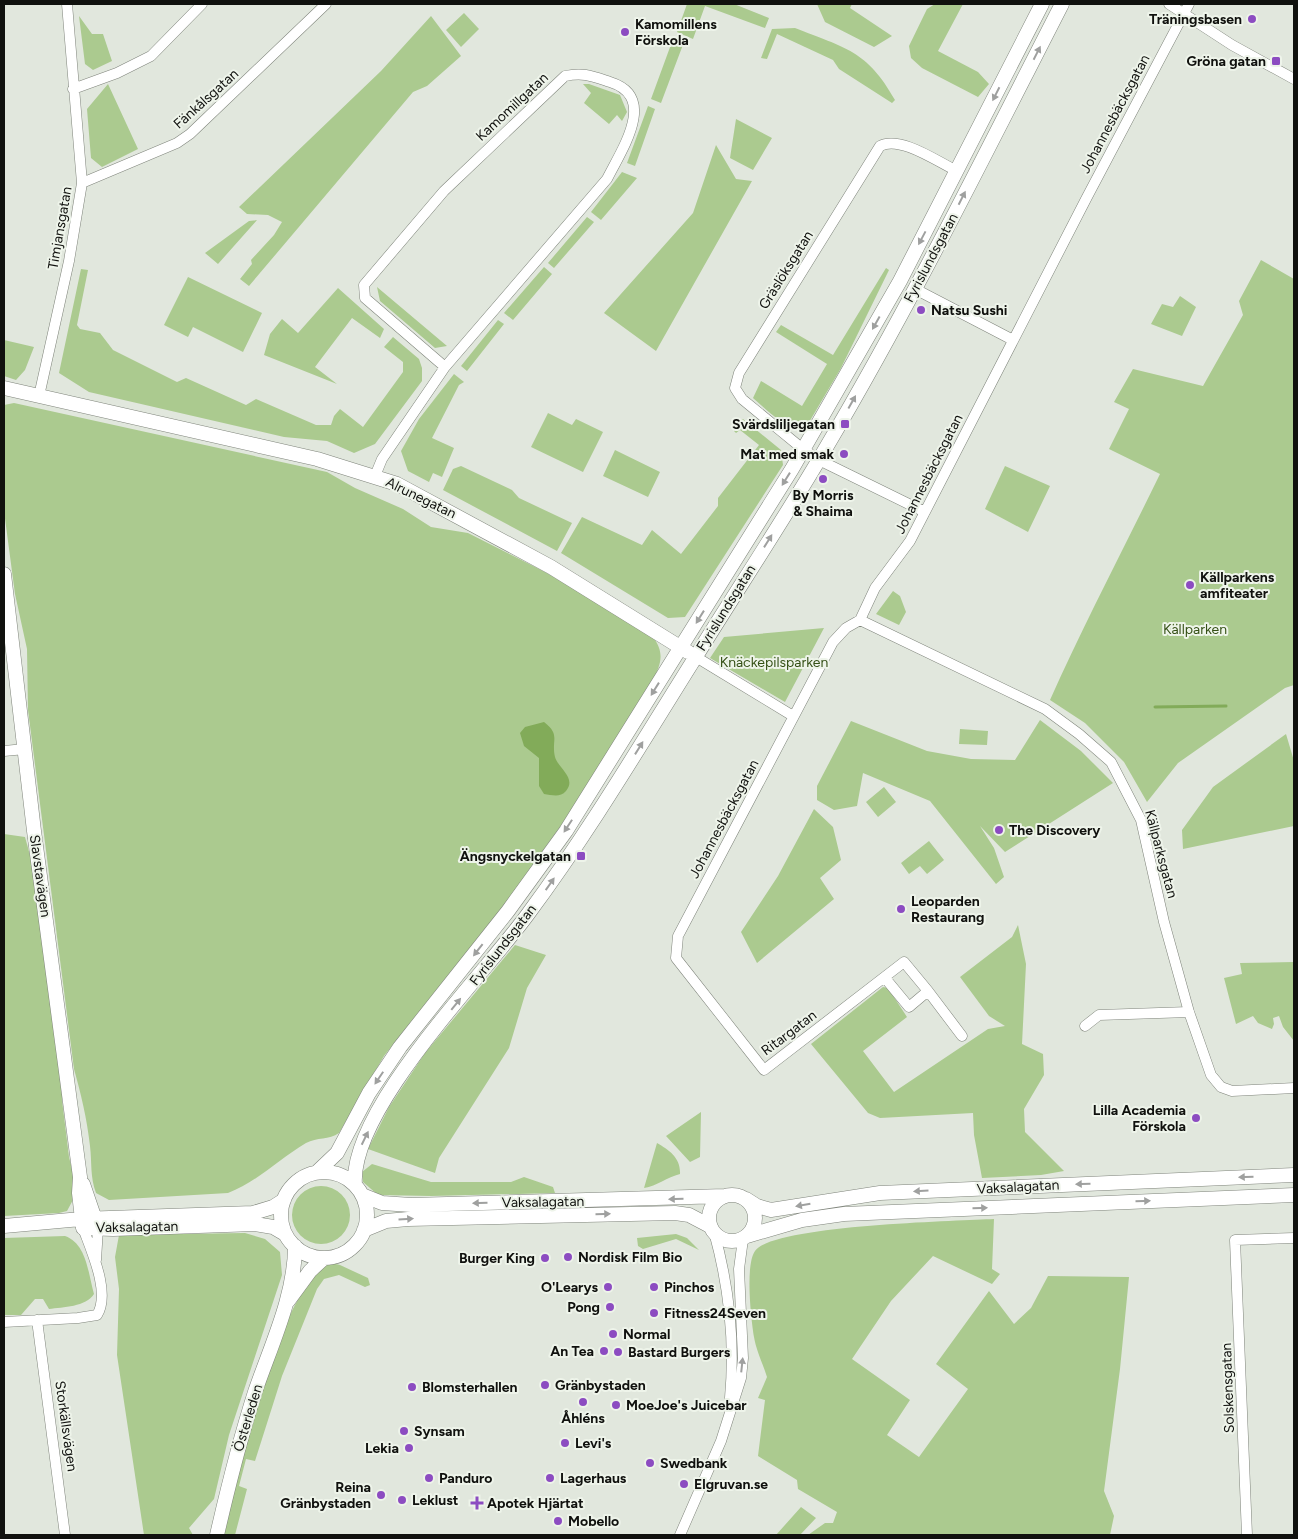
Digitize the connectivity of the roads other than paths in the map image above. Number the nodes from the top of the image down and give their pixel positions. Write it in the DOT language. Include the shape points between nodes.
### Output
graph roads {
  1 [pos="67,4"];
  2 [pos="202,4"];
  3 [pos="326,4"];
  4 [pos="1042,4"];
  5 [pos="1062,4"];
  6 [pos="1170,4"];
  7 [pos="1189,4"];
  8 [pos="1184,14"];
  9 [pos="1294,79"];
  10 [pos="73,89"];
  11 [pos="957,171"];
  12 [pos="82,183"];
  13 [pos="915,289"];
  14 [pos="1013,340"];
  15 [pos="445,367"];
  16 [pos="4,388"];
  17 [pos="39,396"];
  18 [pos="804,450"];
  19 [pos="819,460"];
  20 [pos="375,476"];
  21 [pos="925,512"];
  22 [pos="4,574"];
  23 [pos="860,620"];
  24 [pos="681,648"];
  25 [pos="696,657"];
  26 [pos="793,716"];
  27 [pos="24,749"];
  28 [pos="4,751"];
  29 [pos="676,943"];
  30 [pos="885,978"];
  31 [pos="928,991"];
  32 [pos="1190,1012"];
  33 [pos="1085,1026"];
  34 [pos="962,1036"];
  35 [pos="1294,1088"];
  36 [pos="317,1172"];
  37 [pos="1294,1175"];
  38 [pos="80,1176"];
  39 [pos="359,1190"];
  40 [pos="1294,1195"];
  41 [pos="725,1196"];
  42 [pos="746,1199"];
  43 [pos="284,1200"];
  44 [pos="82,1223"];
  45 [pos="97,1223"];
  46 [pos="10,1225"];
  47 [pos="712,1229"];
  48 [pos="364,1230"];
  49 [pos="286,1234"];
  50 [pos="745,1238"];
  51 [pos="1294,1238"];
  52 [pos="295,1246"];
  53 [pos="324,1258"];
  54 [pos="96,1264"];
  55 [pos="286,1304"];
  56 [pos="37,1320"];
  57 [pos="4,1322"];
  58 [pos="729,1412"];
  59 [pos="65,1535"];
  60 [pos="217,1535"];
  61 [pos="680,1535"];
  62 [pos="1247,1535"];
  1 -- 10 [label="street, Timjansgatan"];
  2 -- 10 [label="street" via="151,56"];
  3 -- 12 [label="street, Fänkålsgatan" via="190,134 177,143"];
  4 -- 11 [label="main road, Fyrislundsgatan, one-way"];
  13 -- 5 [label="main road, Fyrislundsgatan, one-way"];
  6 -- 8 [label="street"];
  7 -- 8 [label="street, Johannesbäcksgatan"];
  8 -- 9 [label="street" via="1240,50"];
  8 -- 14 [label="street, Johannesbäcksgatan"];
  10 -- 12 [label="street, Timjansgatan"];
  11 -- 18 [label="main road, Fyrislundsgatan, one-way" via="900,281"];
  11 -- 18 [label="street, Gräslöksgatan" via="901,144 880,146 739,373 735,388 737,394"];
  12 -- 17 [label="street, Timjansgatan" via="69,261"];
  13 -- 14 [label="street"];
  19 -- 13 [label="main road, Fyrislundsgatan, one-way"];
  14 -- 21 [label="street, Johannesbäcksgatan"];
  15 -- 15 [label="street, Kamomillgatan" via="607,179 635,116 633,98 622,86 580,73 565,76 444,191 364,285 365,298"];
  15 -- 20 [label="street, Kamomillgatan" via="382,459"];
  16 -- 17 [label="main road, Alrunegatan"];
  17 -- 20 [label="main road, Alrunegatan" via="317,459"];
  18 -- 19 [label="street, Gräslöksgatan"];
  18 -- 24 [label="main road, Fyrislundsgatan, one-way"];
  19 -- 21 [label="street"];
  25 -- 19 [label="main road, Fyrislundsgatan, one-way"];
  20 -- 24 [label="main road, Alrunegatan" via="434,502 551,567"];
  21 -- 23 [label="street, Johannesbäcksgatan" via="899,557 875,588"];
  22 -- 27 [label="main road, Slavstavägen"];
  23 -- 26 [label="street, Johannesbäcksgatan" via="846,628 833,642"];
  23 -- 32 [label="street, Källparksgatan" via="1045,710 1111,762 1141,820 1164,922"];
  24 -- 25 [label="main road, Alrunegatan"];
  24 -- 36 [label="main road, Fyrislundsgatan, one-way" via="566,831 508,912 400,1046 369,1093 337,1153"];
  25 -- 26 [label="street, Alrunegatan"];
  39 -- 25 [label="main road, Fyrislundsgatan, one-way" via="355,1170 361,1145 396,1083 414,1055 522,923 587,832"];
  26 -- 29 [label="street, Johannesbäcksgatan"];
  27 -- 28 [label="street"];
  27 -- 38 [label="main road, Slavstavägen"];
  29 -- 30 [label="street, Ritargatan" via="676,958 764,1070"];
  30 -- 31 [label="street" via="909,1006"];
  30 -- 31 [label="street, Ritargatan" via="904,962"];
  31 -- 34 [label="street, Ritargatan"];
  32 -- 33 [label="street" via="1100,1015"];
  32 -- 35 [label="street, Källparksgatan" via="1211,1075 1222,1087 1238,1091"];
  36 -- 39 [label="main road" via="334,1173"];
  36 -- 43 [label="main road" via="293,1184"];
  37 -- 42 [label="main road, Vaksalagatan, one-way" via="880,1193 771,1210"];
  38 -- 44 [label="main road, Slavstavägen"];
  38 -- 45 [label="main road, Slavstavägen"];
  41 -- 39 [label="main road, Vaksalagatan, one-way" via="412,1205 382,1203"];
  39 -- 48 [label="main road" via="367,1212"];
  50 -- 40 [label="main road, Vaksalagatan, one-way" via="802,1220 844,1214"];
  41 -- 42 [label="main road"];
  41 -- 47 [label="main road" via="711,1208"];
  42 -- 50 [label="main road" via="756,1218 752,1231"];
  43 -- 45 [label="main road, Vaksalagatan" via="253,1213"];
  43 -- 49 [label="main road" via="281,1220"];
  44 -- 45 [label="main road, Vaksalagatan"];
  44 -- 46 [label="main road, Vaksalagatan"];
  44 -- 54 [label="street"];
  45 -- 49 [label="main road, Vaksalagatan" via="255,1224 273,1227"];
  45 -- 54 [label="street"];
  48 -- 47 [label="main road, Vaksalagatan, one-way" via="386,1221 408,1219 675,1213 689,1215"];
  47 -- 50 [label="main road" via="718,1237 730,1241"];
  47 -- 58 [label="street" via="727,1287 731,1358"];
  48 -- 53 [label="main road" via="356,1244 347,1251"];
  49 -- 52 [label="main road"];
  58 -- 50 [label="street, one-way" via="741,1378 743,1358 739,1269"];
  51 -- 62 [label="street, Solskensgatan" via="1235,1240"];
  52 -- 53 [label="main road" via="308,1255"];
  52 -- 55 [label="main road, Österleden"];
  53 -- 55 [label="main road, Österleden" via="310,1271"];
  54 -- 56 [label="street" via="102,1295 97,1315"];
  55 -- 60 [label="main road, Österleden" via="245,1424"];
  56 -- 57 [label="street"];
  56 -- 59 [label="street, Storkällsvägen"];
  58 -- 61 [label="street" via="721,1441"];
}
